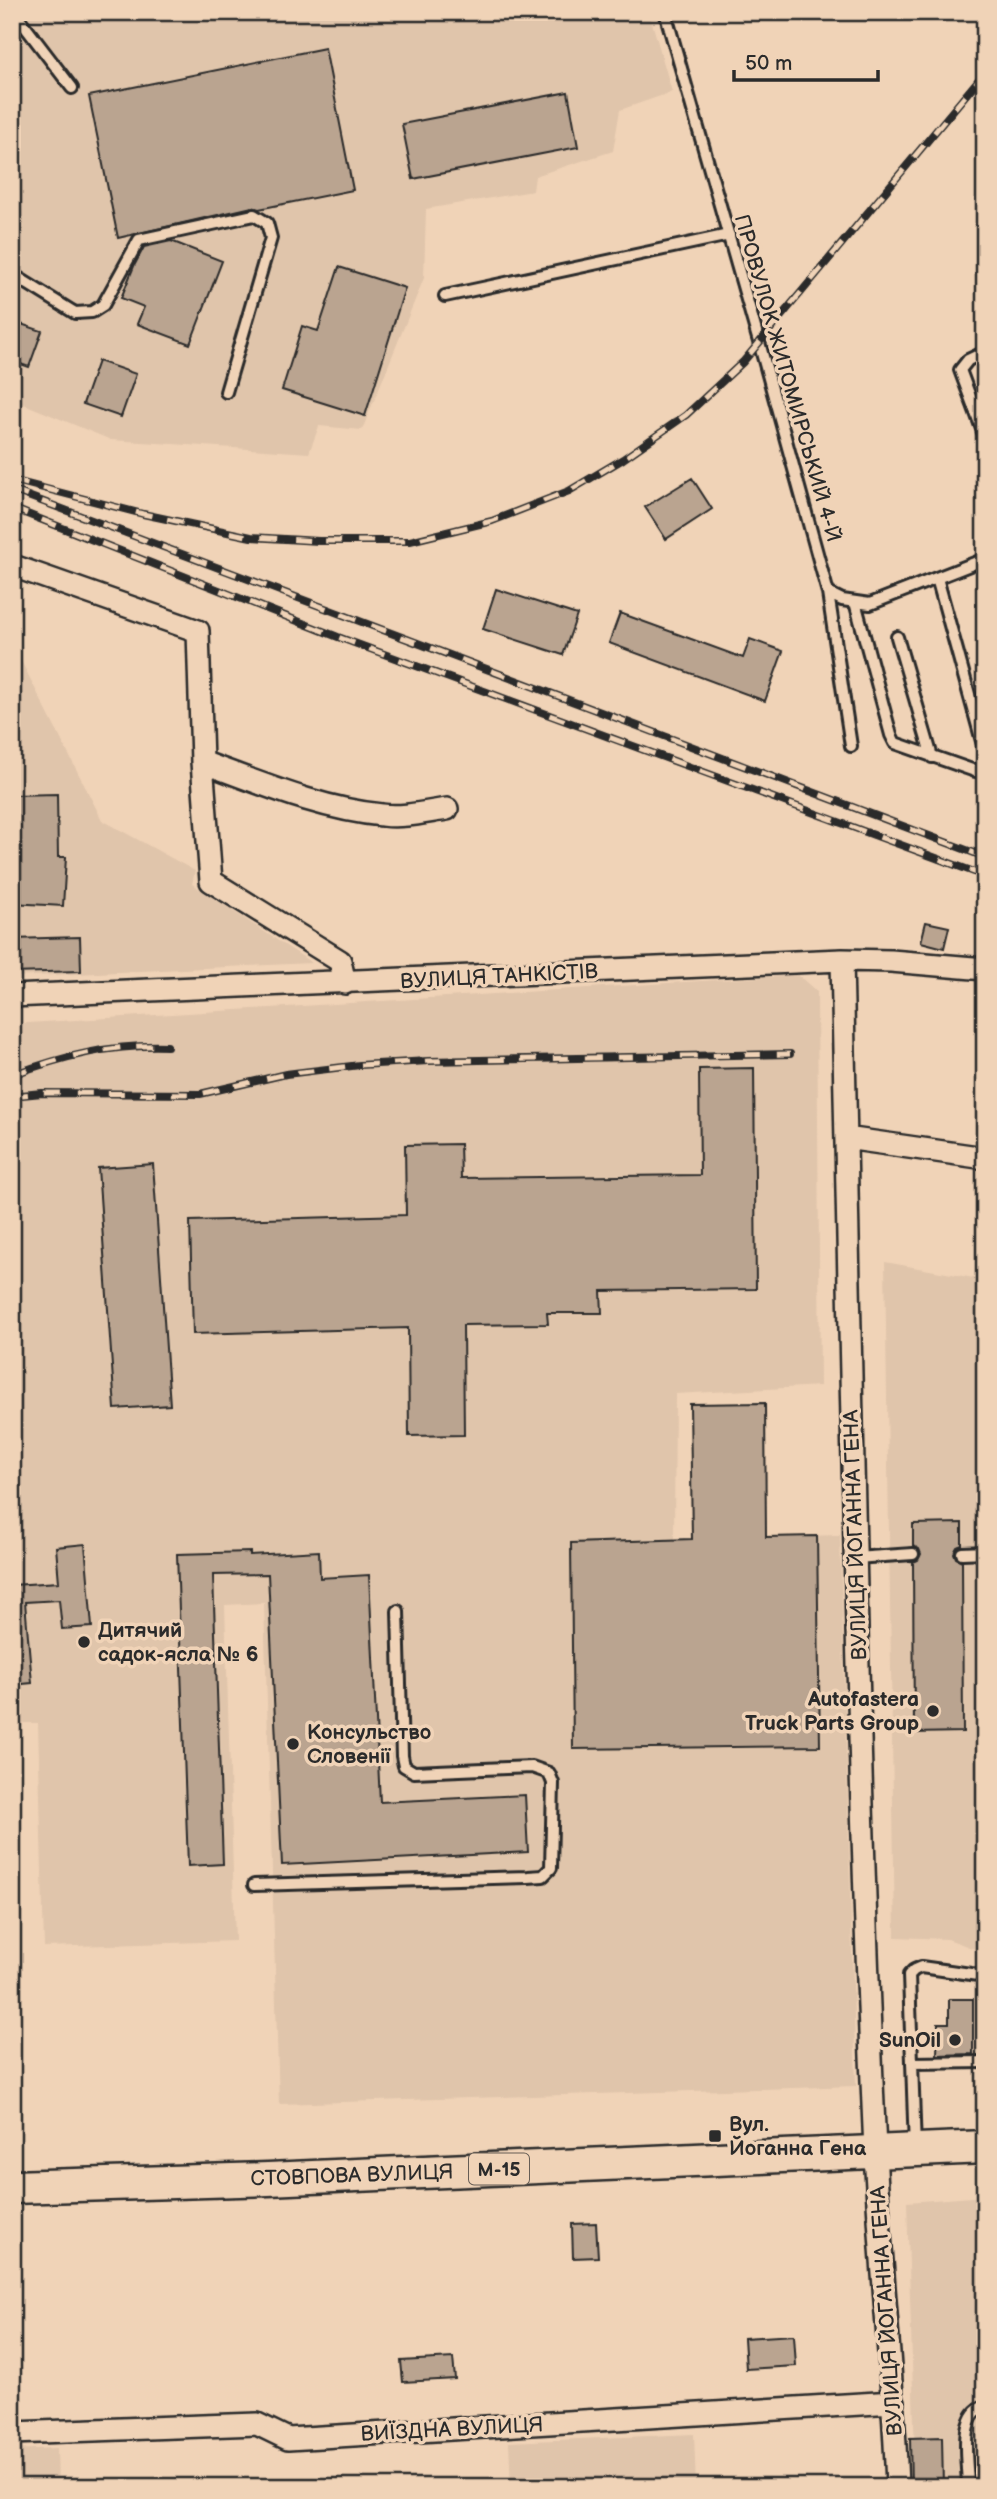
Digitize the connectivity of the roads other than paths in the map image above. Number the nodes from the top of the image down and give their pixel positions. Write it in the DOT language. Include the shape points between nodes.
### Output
graph roads {
  1 [pos="14,12"];
  2 [pos="665,12"];
  3 [pos="72,88"];
  4 [pos="729,235"];
  5 [pos="12,274"];
  6 [pos="445,296"];
  7 [pos="985,352"];
  8 [pos="226,392"];
  9 [pos="985,437"];
  10 [pos="985,559"];
  11 [pos="16,567"];
  12 [pos="937,578"];
  13 [pos="828,593"];
  14 [pos="855,602"];
  15 [pos="897,637"];
  16 [pos="851,746"];
  17 [pos="985,752"];
  18 [pos="932,757"];
  19 [pos="202,762"];
  20 [pos="985,766"];
  21 [pos="447,809"];
  22 [pos="842,960"];
  23 [pos="985,969"];
  24 [pos="345,983"];
  25 [pos="12,996"];
  26 [pos="846,1138"];
  27 [pos="985,1158"];
  28 [pos="985,1552"];
  29 [pos="962,1553"];
  30 [pos="914,1554"];
  31 [pos="855,1558"];
  32 [pos="398,1611"];
  33 [pos="254,1885"];
  34 [pos="985,1976"];
  35 [pos="985,2062"];
  36 [pos="912,2063"];
  37 [pos="985,2147"];
  38 [pos="915,2151"];
  39 [pos="875,2153"];
  40 [pos="12,2187"];
  41 [pos="894,2402"];
  42 [pos="985,2406"];
  43 [pos="12,2433"];
  44 [pos="897,2487"];
  45 [pos="968,2487"];
  1 -- 3 [label="lane"];
  2 -- 4 [label="lane, ПРОВУЛОК ЖИТОМИРСЬКИЙ 4-Й"];
  4 -- 6 [label="lane"];
  4 -- 13 [label="lane, ПРОВУЛОК ЖИТОМИРСЬКИЙ 4-Й"];
  5 -- 8 [label="lane" via="75,313 92,312 103,305 139,240 254,215 267,223 271,238"];
  7 -- 9 [label="lane" via="960,369"];
  10 -- 12 [label="lane"];
  11 -- 19 [label="street" via="198,631"];
  12 -- 14 [label="lane" via="870,604"];
  12 -- 17 [label="lane"];
  13 -- 14 [label="lane"];
  13 -- 16 [label="lane, ПРОВУЛОК ЖИТОМИРСЬКИЙ 4-Й"];
  14 -- 18 [label="lane" via="891,735 902,747"];
  15 -- 18 [label="lane"];
  18 -- 20 [label="lane" via="975,771"];
  19 -- 21 [label="street" via="297,795 384,816"];
  19 -- 24 [label="street" via="211,881 340,961"];
  22 -- 23 [label="street, ВУЛИЦЯ ТАНКІСТІВ"];
  22 -- 24 [label="street, ВУЛИЦЯ ТАНКІСТІВ"];
  22 -- 26 [label="street, ВУЛИЦЯ ЙОГАННА ГЕНА"];
  24 -- 25 [label="street, ВУЛИЦЯ ТАНКІСТІВ"];
  26 -- 27 [label="street"];
  26 -- 31 [label="street, ВУЛИЦЯ ЙОГАННА ГЕНА"];
  28 -- 29 [label="lane"];
  30 -- 31 [label="lane"];
  31 -- 39 [label="street, ВУЛИЦЯ ЙОГАННА ГЕНА"];
  32 -- 33 [label="lane" via="404,1766 414,1772 532,1767 549,1773 551,1868 542,1876 528,1877"];
  34 -- 36 [label="lane" via="921,1967 909,1975"];
  35 -- 36 [label="lane"];
  36 -- 38 [label="lane"];
  37 -- 38 [label="main road, СТОВПОВА ВУЛИЦЯ / М-15"];
  38 -- 39 [label="main road, СТОВПОВА ВУЛИЦЯ / М-15"];
  39 -- 40 [label="main road, СТОВПОВА ВУЛИЦЯ / М-15"];
  39 -- 41 [label="street, ВУЛИЦЯ ЙОГАННА ГЕНА"];
  41 -- 43 [label="street, ВИЇЗДНА ВУЛИЦЯ" via="288,2439 257,2424"];
  41 -- 44 [label="street, ВУЛИЦЯ ЙОГАННА ГЕНА"];
  42 -- 45 [label="lane" via="972,2412 966,2423"];
}
